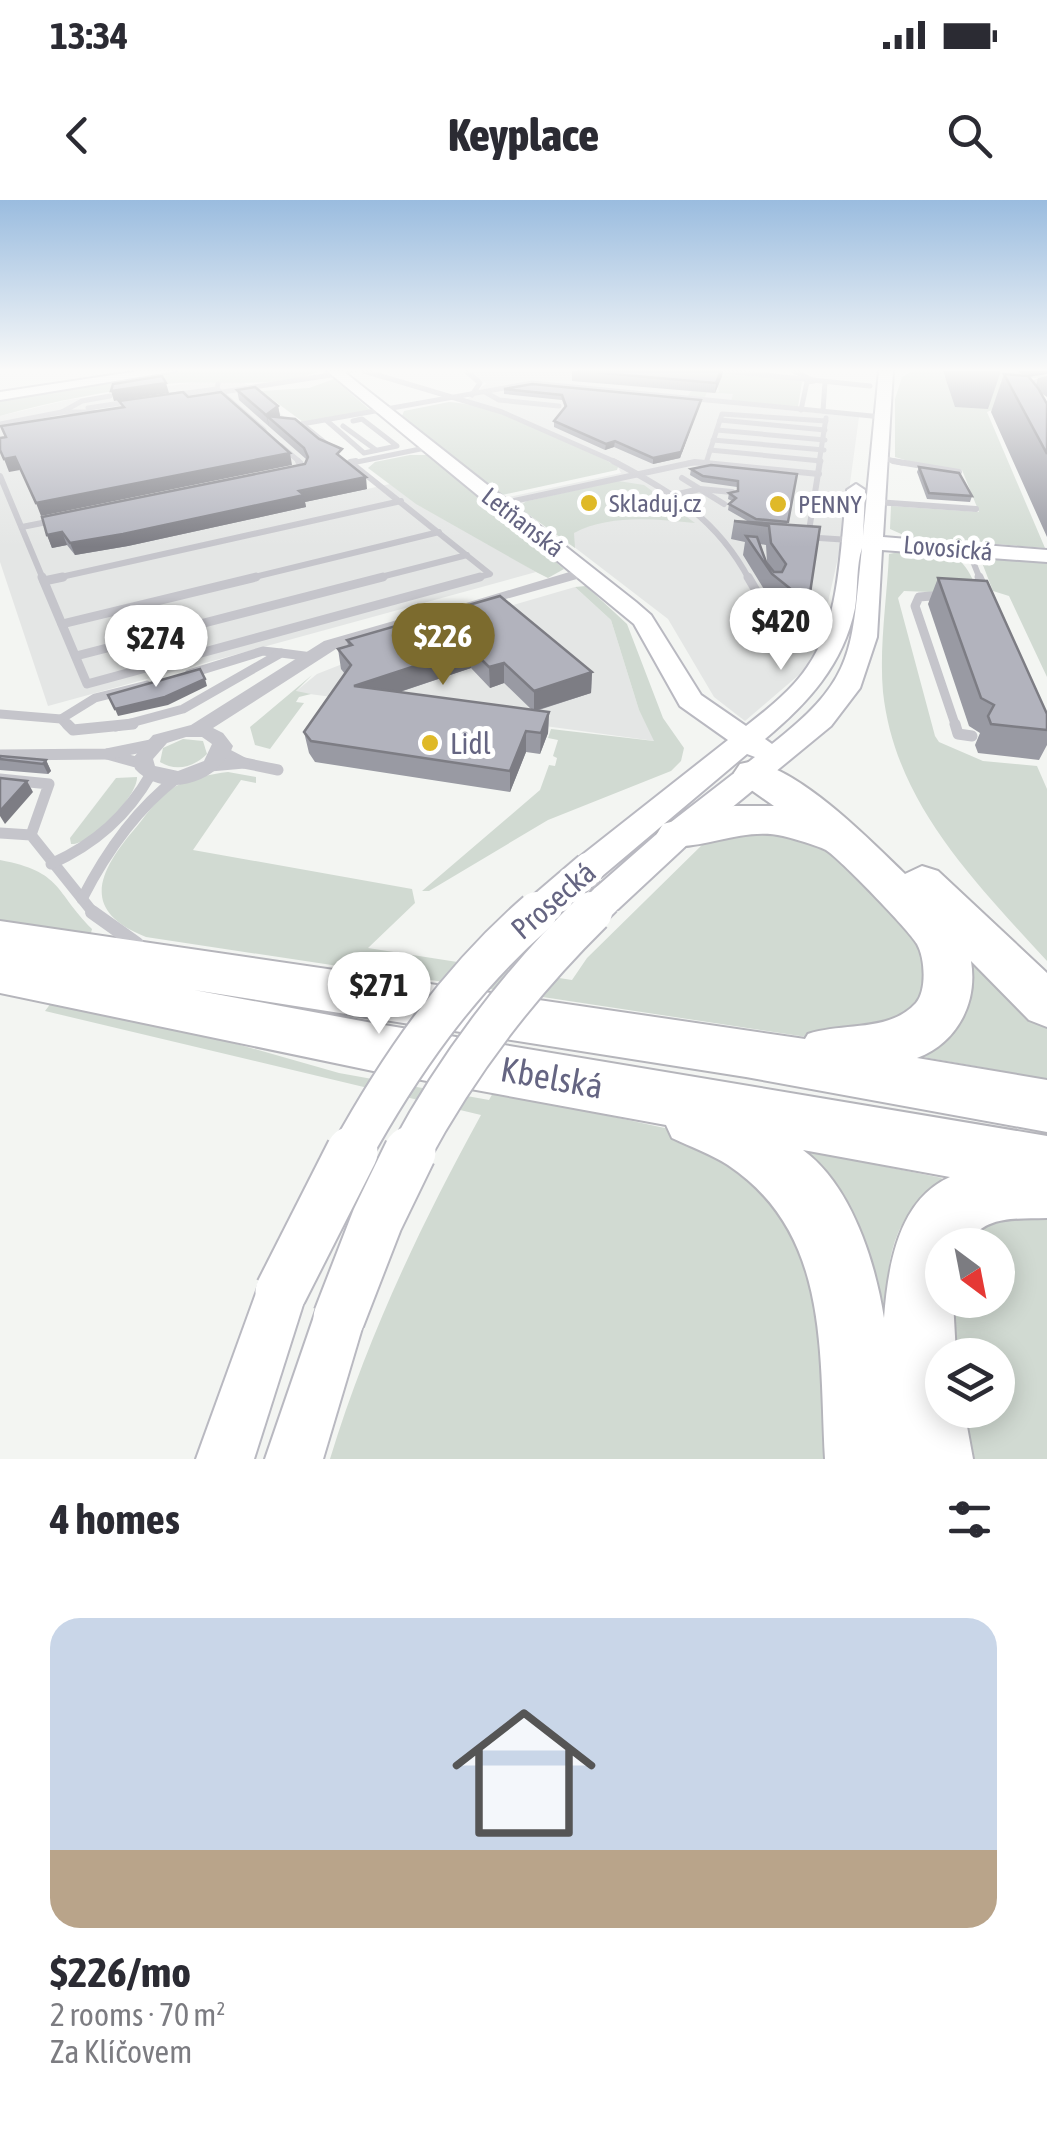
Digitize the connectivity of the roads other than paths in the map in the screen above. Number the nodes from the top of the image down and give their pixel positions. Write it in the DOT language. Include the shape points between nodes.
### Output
graph roads {
  1 [pos="265,430"];
  2 [pos="309,430"];
  3 [pos="340,430"];
  4 [pos="376,430"];
  5 [pos="408,430"];
  6 [pos="544,430"];
  7 [pos="717,430"];
  8 [pos="826,430"];
  9 [pos="873,430"];
  10 [pos="876,430"];
  11 [pos="713,440"];
  12 [pos="825,440"];
  13 [pos="430,447"];
  14 [pos="710,450"];
  15 [pos="824,450"];
  16 [pos="341,456"];
  17 [pos="879,457"];
  18 [pos="821,461"];
  19 [pos="706,463"];
  20 [pos="958,472"];
  21 [pos="638,473"];
  22 [pos="284,474"];
  23 [pos="819,474"];
  24 [pos="0,476"];
  25 [pos="682,478"];
  26 [pos="700,489"];
  27 [pos="732,492"];
  28 [pos="674,495"];
  29 [pos="402,501"];
  30 [pos="876,502"];
  31 [pos="500,504"];
  32 [pos="724,504"];
  33 [pos="976,509"];
  34 [pos="76,516"];
  35 [pos="22,527"];
  36 [pos="717,529"];
  37 [pos="735,531"];
  38 [pos="439,532"];
  39 [pos="790,535"];
  40 [pos="808,537"];
  41 [pos="861,541"];
  42 [pos="730,547"];
  43 [pos="745,548"];
  44 [pos="968,549"];
  45 [pos="466,555"];
  46 [pos="1047,556"];
  47 [pos="586,572"];
  48 [pos="44,581"];
  49 [pos="975,598"];
  50 [pos="955,599"];
  51 [pos="787,621"];
  52 [pos="62,624"];
  53 [pos="928,644"];
  54 [pos="942,645"];
  55 [pos="281,653"];
  56 [pos="76,656"];
  57 [pos="312,657"];
  58 [pos="172,679"];
  59 [pos="157,683"];
  60 [pos="943,688"];
  61 [pos="956,689"];
  62 [pos="253,698"];
  63 [pos="0,714"];
  64 [pos="60,719"];
  65 [pos="196,730"];
  66 [pos="972,736"];
  67 [pos="217,752"];
  68 [pos="107,754"];
  69 [pos="0,755"];
  70 [pos="749,757"];
  71 [pos="148,761"];
  72 [pos="244,763"];
  73 [pos="278,770"];
  74 [pos="0,778"];
  75 [pos="178,778"];
  76 [pos="0,832"];
  77 [pos="678,834"];
  78 [pos="31,835"];
  79 [pos="863,858"];
  80 [pos="51,864"];
  81 [pos="597,884"];
  82 [pos="82,899"];
  83 [pos="0,940"];
  84 [pos="0,972"];
  85 [pos="291,984"];
  86 [pos="1047,1005"];
  87 [pos="746,1053"];
  88 [pos="599,1085"];
  89 [pos="1047,1106"];
  90 [pos="1047,1165"];
  91 [pos="1047,1187"];
  92 [pos="225,1459"];
  93 [pos="294,1459"];
  94 [pos="863,1459"];
  95 [pos="935,1459"];
  1 -- 22 [label="lane" via="303,464"];
  2 -- 16 [label="lane"];
  3 -- 4 [label="lane" via="364,453 397,446"];
  5 -- 13 [label="main road, Letňanská"];
  6 -- 21 [label="lane"];
  7 -- 11 [label="lane"];
  7 -- 12 [label="lane"];
  8 -- 12 [label="lane"];
  9 -- 41 [label="main road, Prosecká"];
  10 -- 17 [label="main road, Prosecká"];
  11 -- 14 [label="lane"];
  11 -- 15 [label="lane"];
  12 -- 15 [label="lane"];
  13 -- 29 [label="lane" via="350,462"];
  13 -- 31 [label="main road, Letňanská"];
  14 -- 18 [label="lane"];
  14 -- 19 [label="lane"];
  15 -- 18 [label="lane"];
  17 -- 20 [label="lane"];
  17 -- 30 [label="main road, Prosecká"];
  18 -- 23 [label="lane"];
  19 -- 21 [label="lane"];
  19 -- 23 [label="lane"];
  21 -- 28 [label="lane"];
  21 -- 31 [label="lane"];
  23 -- 40 [label="lane"];
  24 -- 35 [label="lane"];
  25 -- 26 [label="lane"];
  26 -- 27 [label="lane"];
  26 -- 28 [label="lane"];
  26 -- 32 [label="lane"];
  28 -- 36 [label="lane"];
  29 -- 38 [label="lane"];
  29 -- 48 [label="lane"];
  30 -- 33 [label="lane"];
  30 -- 41 [label="main road, Prosecká"];
  31 -- 47 [label="main road, Letňanská"];
  34 -- 35 [label="lane"];
  35 -- 48 [label="lane"];
  36 -- 37 [label="lane"];
  36 -- 42 [label="lane"];
  38 -- 45 [label="lane"];
  38 -- 52 [label="lane"];
  39 -- 40 [label="lane"];
  40 -- 41 [label="lane"];
  41 -- 44 [label="main road, Lovosická"];
  41 -- 70 [label="main road, Prosecká" via="827,657"];
  42 -- 43 [label="lane"];
  42 -- 51 [label="lane" via="764,607"];
  44 -- 46 [label="main road, Lovosická"];
  44 -- 49 [label="lane" via="988,599"];
  45 -- 56 [label="lane"];
  45 -- 56 [label="lane" via="490,574 88,684"];
  47 -- 57 [label="street" via="330,645"];
  47 -- 70 [label="main road, Letňanská" via="642,620 690,700"];
  48 -- 52 [label="lane"];
  50 -- 53 [label="lane" via="919,597"];
  52 -- 56 [label="lane"];
  53 -- 54 [label="lane"];
  53 -- 60 [label="lane"];
  55 -- 57 [label="lane"];
  55 -- 58 [label="lane" via="263,651"];
  55 -- 64 [label="lane" via="200,705 119,730 73,730"];
  57 -- 62 [label="street"];
  59 -- 64 [label="lane" via="95,698"];
  60 -- 61 [label="lane"];
  60 -- 66 [label="lane" via="958,734"];
  62 -- 65 [label="street"];
  62 -- 67 [label="street"];
  63 -- 64 [label="lane"];
  65 -- 67 [label="street"];
  65 -- 71 [label="street" via="172,734"];
  67 -- 72 [label="lane"];
  67 -- 72 [label="lane"];
  67 -- 75 [label="street"];
  68 -- 69 [label="lane"];
  68 -- 71 [label="lane"];
  68 -- 71 [label="lane"];
  70 -- 77 [label="main road, Prosecká"];
  70 -- 79 [label="highway"];
  70 -- 81 [label="main road, Prosecká"];
  70 -- 86 [label="highway" via="836,800"];
  71 -- 75 [label="street"];
  71 -- 80 [label="lane" via="141,791 97,841"];
  72 -- 73 [label="lane"];
  74 -- 78 [label="lane" via="49,784"];
  75 -- 82 [label="lane" via="152,798 104,857"];
  76 -- 78 [label="lane"];
  77 -- 79 [label="highway" via="728,818 791,822"];
  77 -- 81 [label="main road, Prosecká"];
  78 -- 80 [label="lane"];
  79 -- 87 [label="highway" via="936,935 948,971 941,1007 930,1024 886,1047"];
  80 -- 82 [label="lane"];
  81 -- 92 [label="main road, Prosecká, bridge" via="520,927 475,972 386,1090 281,1292"];
  81 -- 93 [label="main road, Prosecká, bridge" via="564,938 468,1057 390,1192 339,1318"];
  82 -- 85 [label="lane" via="108,929 132,942"];
  83 -- 85 [label="highway, Kbelská"];
  84 -- 88 [label="highway, Kbelská"];
  85 -- 87 [label="highway, Kbelská"];
  87 -- 89 [label="highway, Kbelská"];
  88 -- 90 [label="highway, Kbelská"];
  88 -- 94 [label="highway" via="732,1132 808,1199 840,1260"];
  91 -- 95 [label="highway" via="1000,1184 981,1190 948,1214 923,1251 916,1318"];
}
